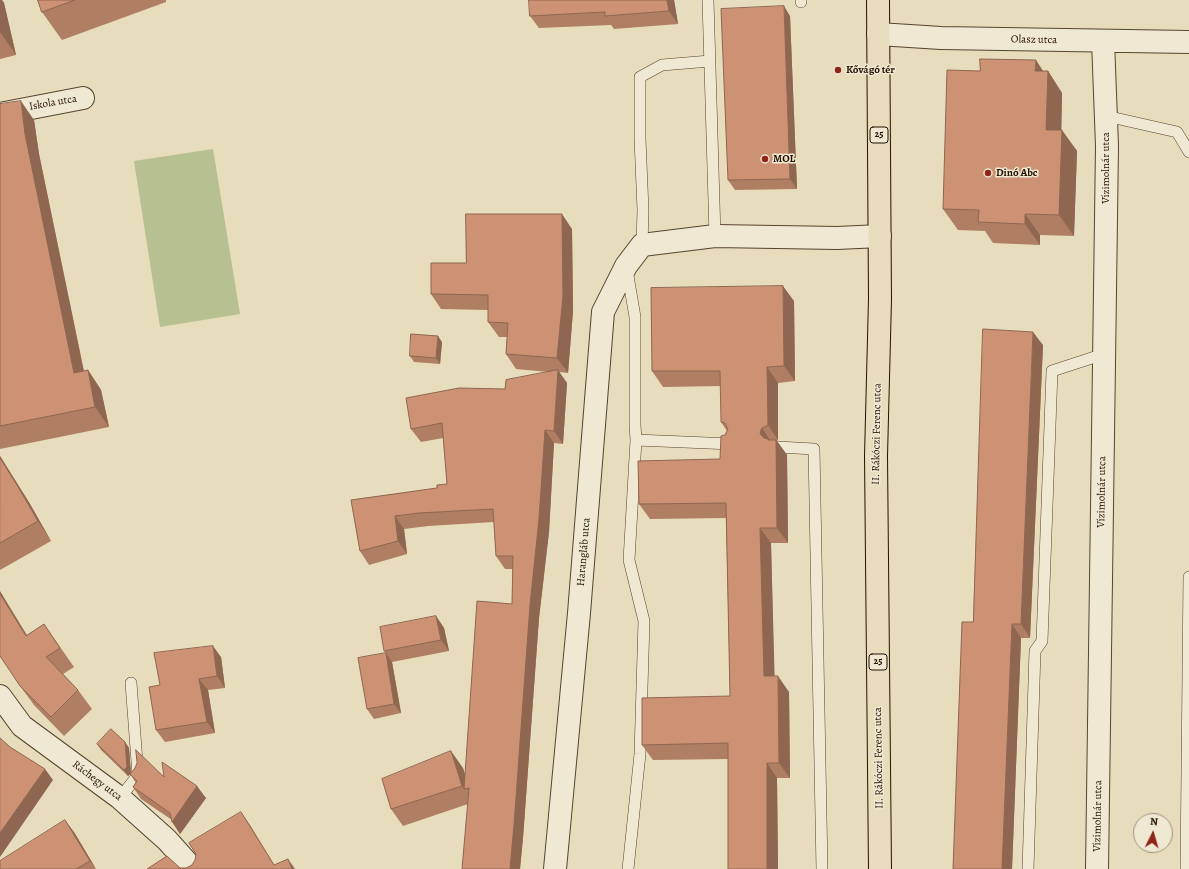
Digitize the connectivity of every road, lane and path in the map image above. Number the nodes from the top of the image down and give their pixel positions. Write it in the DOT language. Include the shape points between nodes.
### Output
graph roads {
  1 [pos="708,0"];
  2 [pos="878,0"];
  3 [pos="878,34"];
  4 [pos="1103,41"];
  5 [pos="1189,42"];
  6 [pos="710,61"];
  7 [pos="83,98"];
  8 [pos="0,114"];
  9 [pos="1106,116"];
  10 [pos="1189,152"];
  11 [pos="715,236"];
  12 [pos="880,236"];
  13 [pos="642,245"];
  14 [pos="626,266"];
  15 [pos="1104,354"];
  16 [pos="636,440"];
  17 [pos="732,444"];
  18 [pos="778,446"];
  19 [pos="1189,577"];
  20 [pos="131,684"];
  21 [pos="0,696"];
  22 [pos="120,798"];
  23 [pos="193,869"];
  24 [pos="556,869"];
  25 [pos="628,869"];
  26 [pos="822,869"];
  27 [pos="880,869"];
  28 [pos="1028,869"];
  29 [pos="1097,869"];
  30 [pos="1186,869"];
  1 -- 6 [label="lane"];
  2 -- 3 [label="main road, II. Rákóczi Ferenc utca / 25"];
  3 -- 4 [label="street, Olasz utca" via="941,38"];
  3 -- 12 [label="main road, II. Rákóczi Ferenc utca / 25"];
  4 -- 5 [label="street, Olasz utca"];
  4 -- 9 [label="street, Vízimolnár utca"];
  6 -- 11 [label="lane"];
  6 -- 13 [label="lane" via="662,65 640,77"];
  7 -- 8 [label="street, Iskola utca"];
  9 -- 10 [label="lane, Vízimolnár utca" via="1177,132"];
  9 -- 15 [label="street, Vízimolnár utca"];
  11 -- 12 [label="street"];
  11 -- 13 [label="street"];
  12 -- 27 [label="main road, II. Rákóczi Ferenc utca / 25" via="876,456"];
  13 -- 14 [label="street, Harangláb utca"];
  14 -- 16 [label="lane" via="635,317"];
  14 -- 24 [label="street, Harangláb utca" via="603,312"];
  15 -- 28 [label="lane" via="1052,371 1042,641 1035,651"];
  15 -- 29 [label="street, Vízimolnár utca"];
  16 -- 17 [label="lane"];
  16 -- 25 [label="lane" via="629,560 644,620 640,754"];
  18 -- 26 [label="lane" via="814,449"];
  19 -- 30 [label="lane"];
  20 -- 22 [label="lane" via="138,775"];
  21 -- 22 [label="street, Ráchegy utca" via="22,726"];
  22 -- 23 [label="street, Ráchegy utca" via="168,840"];
}
